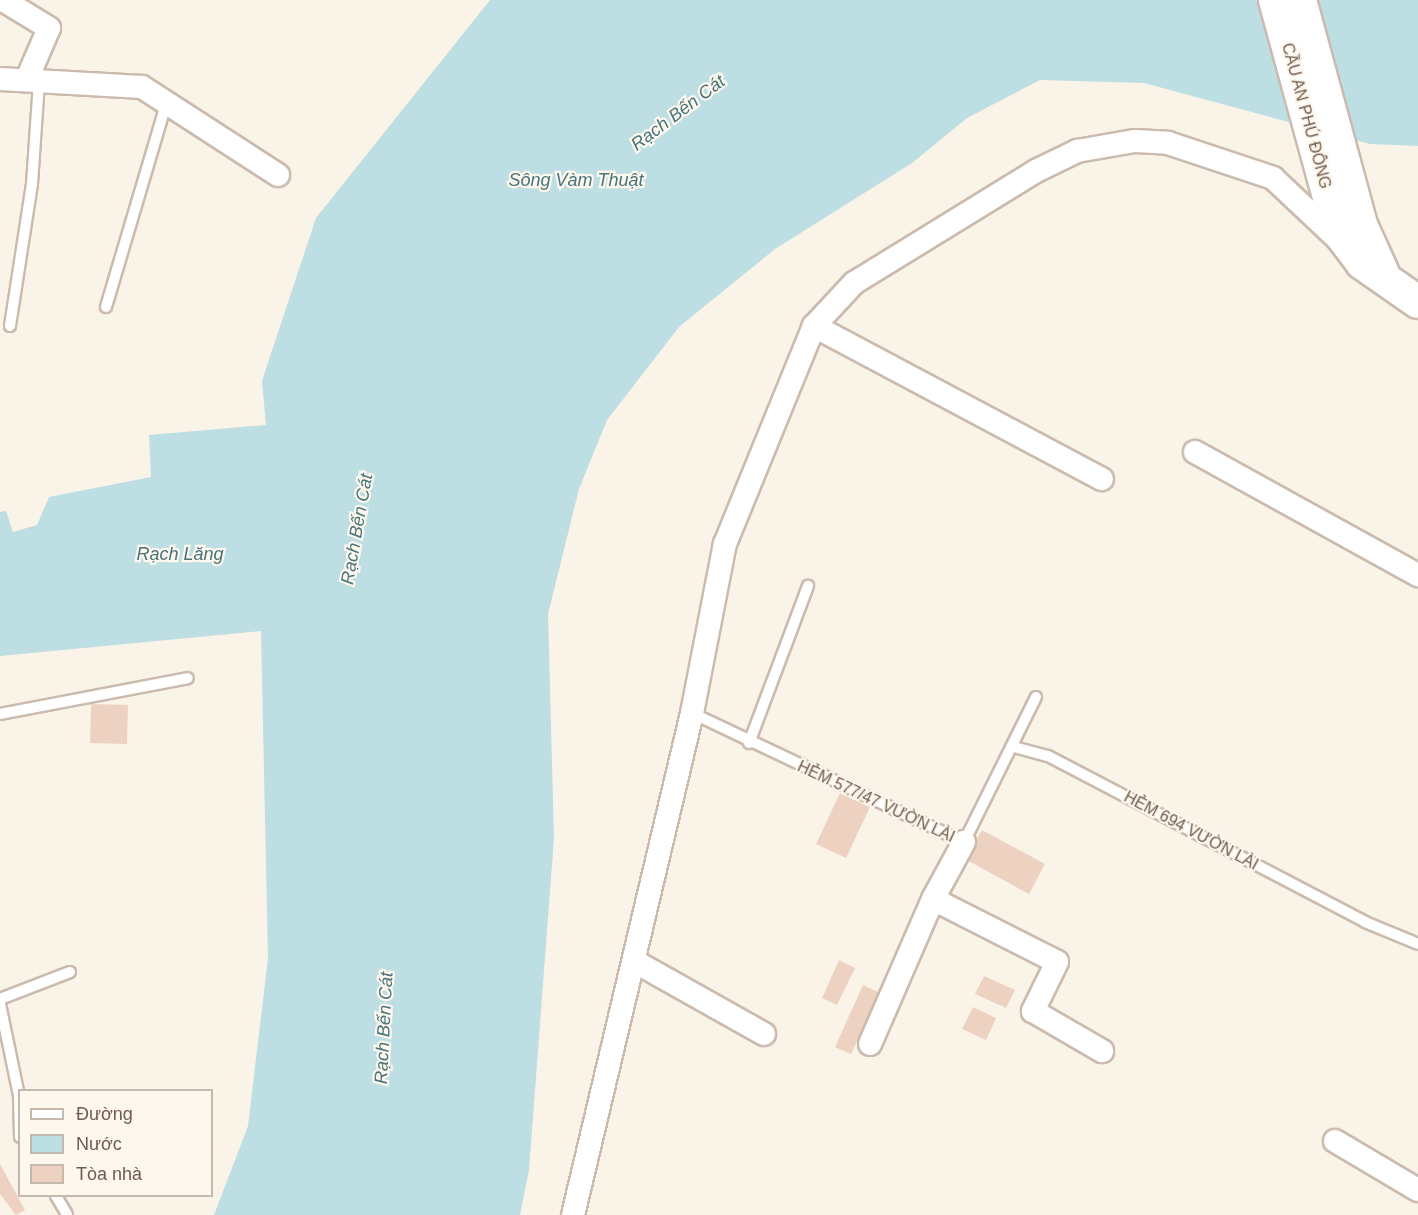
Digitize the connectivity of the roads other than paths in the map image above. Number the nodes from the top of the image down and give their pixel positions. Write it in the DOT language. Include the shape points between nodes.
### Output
graph roads {
  1 [pos="1275,0"];
  2 [pos="1300,0"];
  3 [pos="17,3"];
  4 [pos="0,79"];
  5 [pos="33,79"];
  6 [pos="166,105"];
  7 [pos="278,175"];
  8 [pos="1348,234"];
  9 [pos="1407,295"];
  10 [pos="106,307"];
  11 [pos="10,326"];
  12 [pos="814,326"];
  13 [pos="1194,452"];
  14 [pos="1102,479"];
  15 [pos="1418,575"];
  16 [pos="808,586"];
  17 [pos="188,678"];
  18 [pos="1036,697"];
  19 [pos="692,713"];
  20 [pos="0,714"];
  21 [pos="749,743"];
  22 [pos="1014,747"];
  23 [pos="964,842"];
  24 [pos="933,899"];
  25 [pos="1418,944"];
  26 [pos="634,961"];
  27 [pos="70,972"];
  28 [pos="0,999"];
  29 [pos="0,1004"];
  30 [pos="764,1034"];
  31 [pos="870,1044"];
  32 [pos="1102,1051"];
  33 [pos="18,1091"];
  34 [pos="1335,1141"];
  35 [pos="1418,1190"];
  36 [pos="57,1197"];
  37 [pos="67,1214"];
  38 [pos="573,1215"];
  1 -- 8 [label="main road, CẦU AN PHÚ ĐÔNG"];
  2 -- 8 [label="main road, CẦU AN PHÚ ĐÔNG"];
  3 -- 5 [label="street" via="49,28"];
  4 -- 5 [label="street"];
  5 -- 6 [label="street" via="142,87"];
  5 -- 11 [label="lane" via="32,184"];
  6 -- 7 [label="street"];
  6 -- 10 [label="lane"];
  8 -- 9 [label="main road"];
  8 -- 12 [label="street" via="1273,178 1168,143 1135,141 1077,151 1036,171 854,283"];
  12 -- 14 [label="street"];
  12 -- 19 [label="street" via="725,544"];
  13 -- 15 [label="street"];
  16 -- 21 [label="lane"];
  17 -- 20 [label="lane"];
  18 -- 22 [label="lane, HẺM 577/47 VƯỜN LÀI"];
  19 -- 21 [label="lane, HẺM 577/47 VƯỜN LÀI"];
  19 -- 26 [label="street"];
  21 -- 23 [label="lane, HẺM 577/47 VƯỜN LÀI"];
  22 -- 23 [label="lane, HẺM 577/47 VƯỜN LÀI"];
  22 -- 25 [label="lane, HẺM 694 VƯỜN LÀI" via="1048,756 1365,922"];
  23 -- 24 [label="street"];
  24 -- 31 [label="street"];
  24 -- 32 [label="street" via="1057,962 1033,1011"];
  26 -- 30 [label="street"];
  26 -- 38 [label="street"];
  27 -- 28 [label="lane"];
  29 -- 33 [label="lane"];
  34 -- 35 [label="street"];
  36 -- 37 [label="lane"];
}
